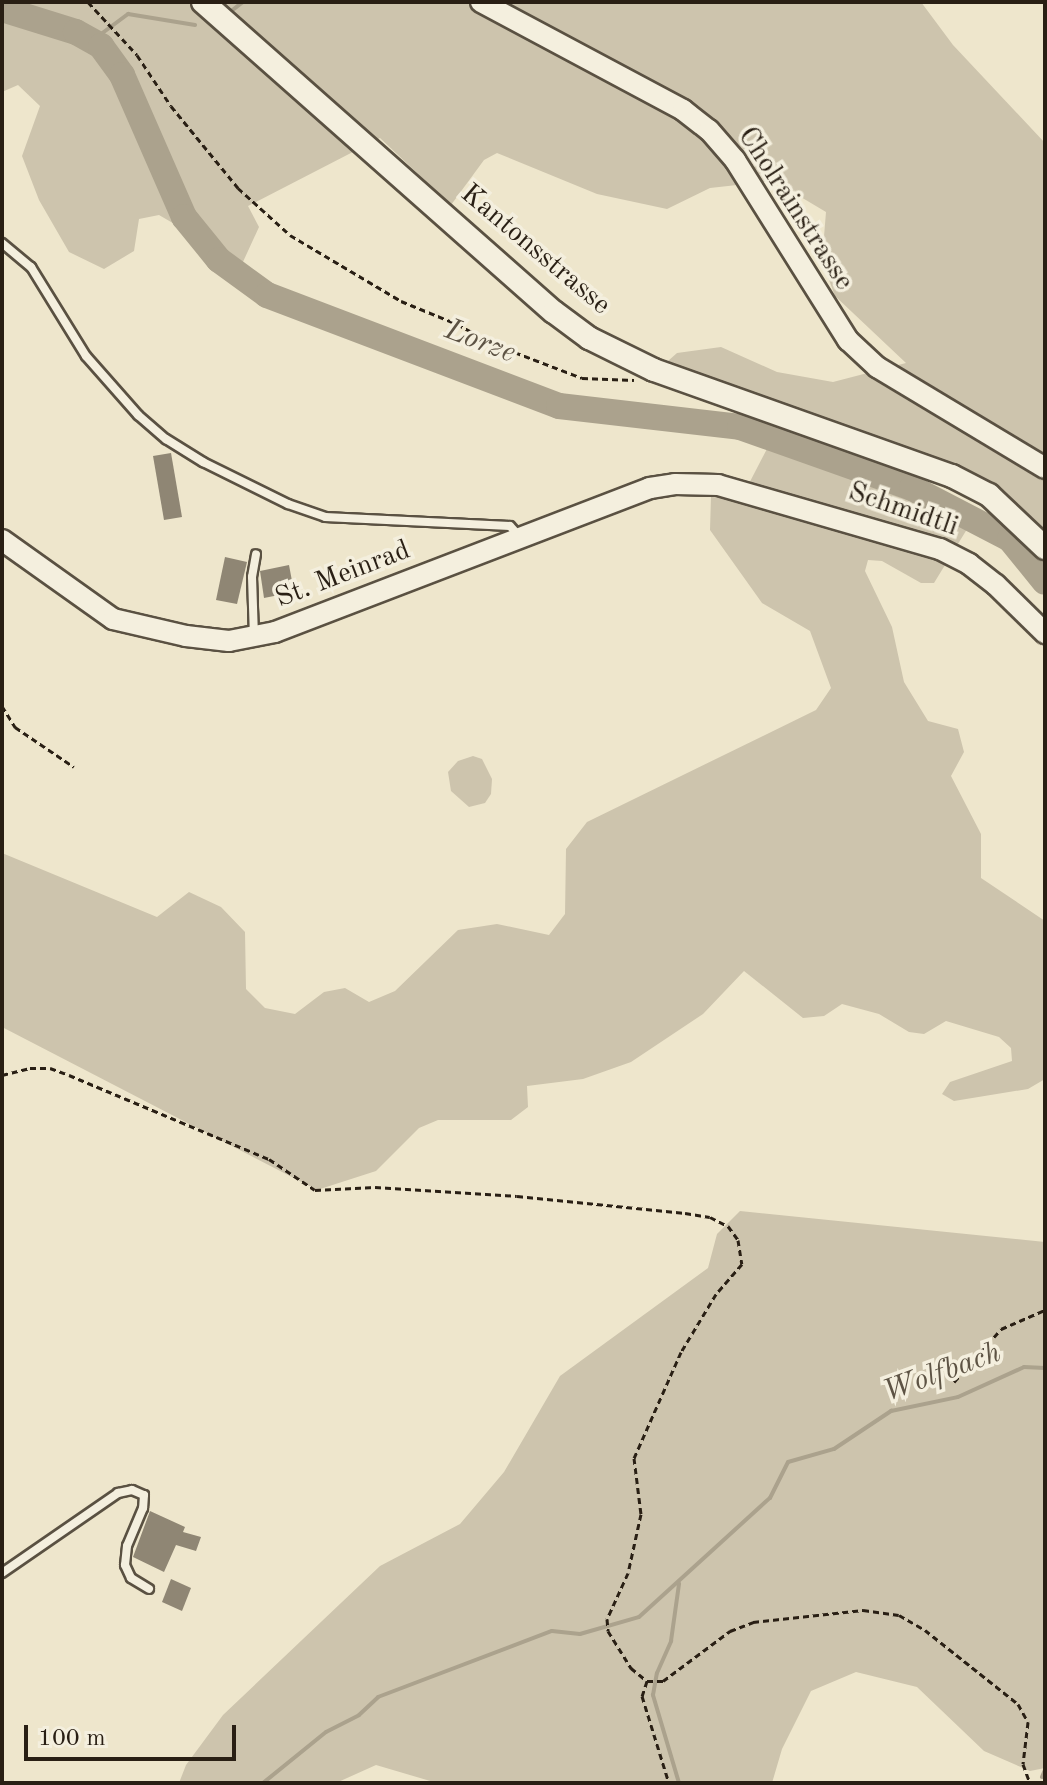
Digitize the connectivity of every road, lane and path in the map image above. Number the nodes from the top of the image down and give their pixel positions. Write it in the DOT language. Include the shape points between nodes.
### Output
graph roads {
  1 [pos="88,2"];
  2 [pos="203,2"];
  3 [pos="481,2"];
  4 [pos="2,243"];
  5 [pos="645,378"];
  6 [pos="1045,468"];
  7 [pos="718,485"];
  8 [pos="519,536"];
  9 [pos="2,540"];
  10 [pos="1045,548"];
  11 [pos="256,554"];
  12 [pos="1045,633"];
  13 [pos="254,638"];
  14 [pos="2,706"];
  15 [pos="74,767"];
  16 [pos="2,1075"];
  17 [pos="1045,1310"];
  18 [pos="954,1382"];
  19 [pos="2,1573"];
  20 [pos="149,1589"];
  21 [pos="647,1681"];
  22 [pos="669,1783"];
  23 [pos="1030,1783"];
  1 -- 5 [label="path" via="119,33 238,188 301,242 401,301 522,356 582,378"];
  2 -- 10 [label="main road, Kantonsstrasse" via="589,338 654,370 952,476 989,495"];
  3 -- 6 [label="street, Cholrainstrasse" via="683,110 709,130 735,160 848,340 877,367"];
  4 -- 8 [label="lane" via="31,267 86,356 138,415 203,462 325,517 510,526"];
  7 -- 8 [label="street, St. Meinrad" via="650,488"];
  7 -- 12 [label="street, Schmidtli" via="940,549 996,585"];
  8 -- 13 [label="street, St. Meinrad"];
  9 -- 13 [label="street, St. Meinrad" via="98,610 130,626 229,641"];
  11 -- 13 [label="lane"];
  14 -- 15 [label="path" via="15,727"];
  16 -- 21 [label="path" via="50,1068 269,1159 315,1190 375,1187 517,1196 685,1213 728,1226 738,1240 742,1264 716,1294 681,1352 634,1458 641,1514 628,1573 607,1619 608,1631 631,1668"];
  17 -- 18 [label="path" via="1001,1329"];
  19 -- 20 [label="lane" via="118,1493 132,1490 144,1495 143,1508 125,1565 131,1578"];
  21 -- 22 [label="path" via="642,1696"];
  21 -- 23 [label="path" via="663,1681 730,1631 753,1622 863,1610 899,1615 1018,1704 1028,1722 1023,1764"];
}
